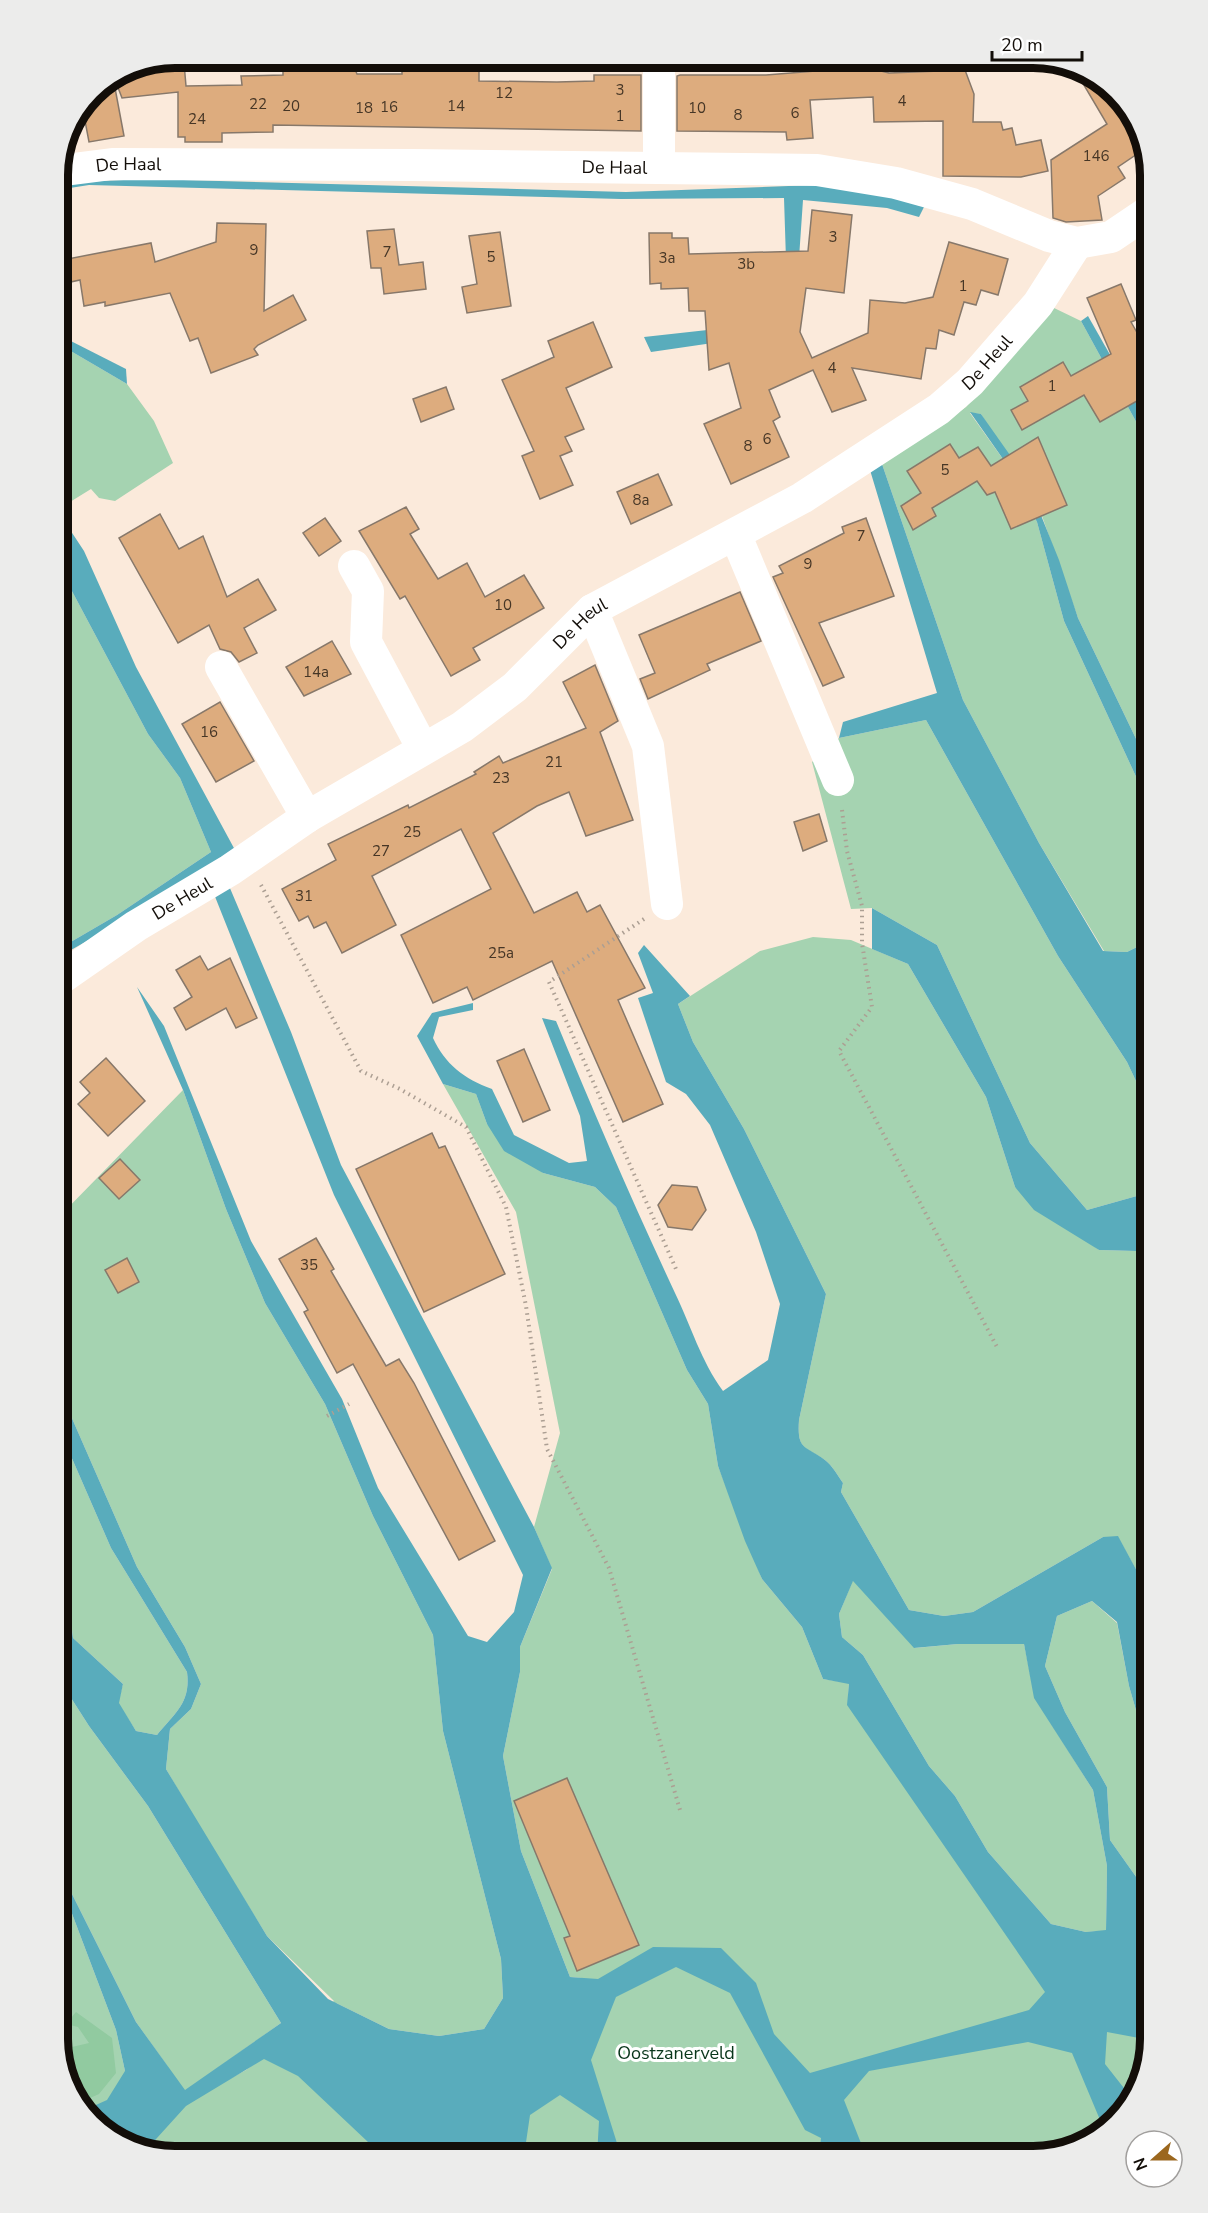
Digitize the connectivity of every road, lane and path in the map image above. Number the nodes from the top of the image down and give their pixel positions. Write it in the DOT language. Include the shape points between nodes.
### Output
graph roads {
  1 [pos="659,68"];
  2 [pos="659,167"];
  3 [pos="68,170"];
  4 [pos="1140,217"];
  5 [pos="1077,243"];
  6 [pos="735,536"];
  7 [pos="354,566"];
  8 [pos="592,610"];
  9 [pos="221,667"];
  10 [pos="423,749"];
  11 [pos="838,780"];
  12 [pos="307,817"];
  13 [pos="239,865"];
  14 [pos="667,904"];
  15 [pos="68,973"];
  16 [pos="676,1269"];
  17 [pos="997,1347"];
  18 [pos="349,1404"];
  19 [pos="327,1416"];
  20 [pos="680,1810"];
  1 -- 2 [label="street"];
  2 -- 3 [label="street, De Haal" via="112,164"];
  2 -- 5 [label="street, De Haal" via="817,170 896,183 972,204 1049,236"];
  4 -- 5 [label="street, De Haal" via="1111,237"];
  5 -- 6 [label="street, De Heul" via="1038,304 970,382 939,409 802,498"];
  6 -- 8 [label="street, De Heul"];
  6 -- 11 [label="street"];
  7 -- 10 [label="street" via="368,591 366,642"];
  8 -- 10 [label="street, De Heul" via="515,687 462,727"];
  8 -- 14 [label="street" via="648,746"];
  9 -- 12 [label="street"];
  10 -- 12 [label="street, De Heul"];
  11 -- 17 [label="path" via="848,851 862,906 862,943 872,1007 839,1051"];
  12 -- 13 [label="street, De Heul"];
  13 -- 15 [label="street, De Heul" via="136,926"];
  13 -- 20 [label="path" via="361,1071 466,1127 506,1207 526,1306 547,1449 609,1568"];
  14 -- 16 [label="path" via="549,982"];
  18 -- 19 [label="path"];
}
